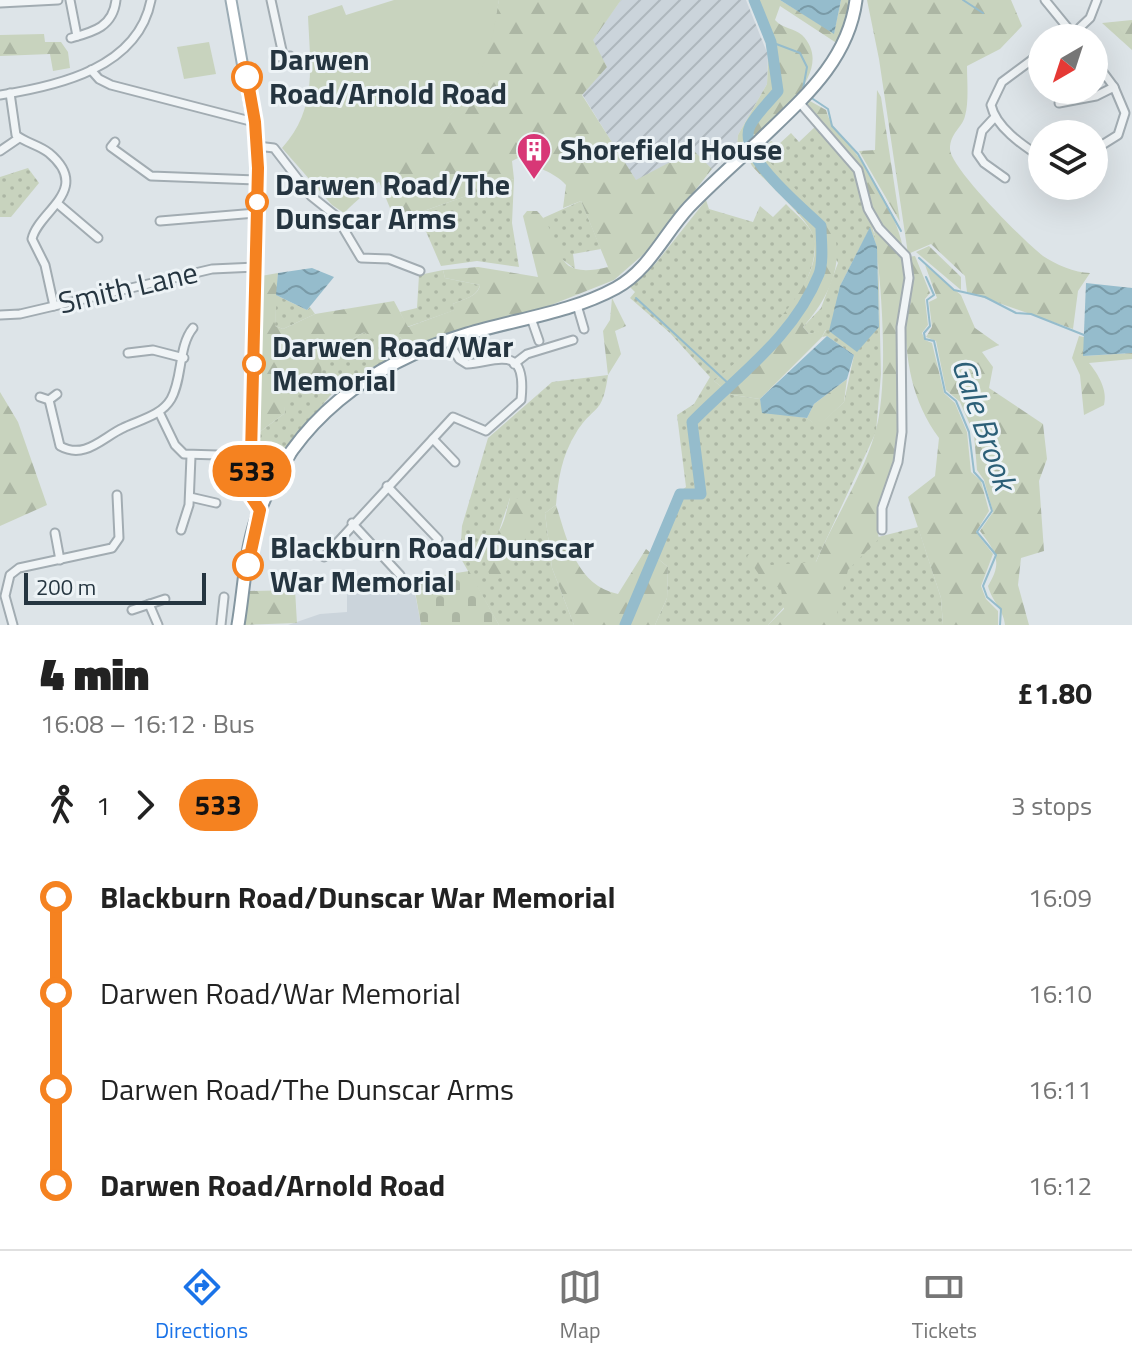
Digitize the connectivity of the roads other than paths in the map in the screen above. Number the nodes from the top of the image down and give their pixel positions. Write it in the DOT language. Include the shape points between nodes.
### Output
graph roads {
  1 [pos="58,0"];
  2 [pos="70,0"];
  3 [pos="116,0"];
  4 [pos="151,0"];
  5 [pos="231,0"];
  6 [pos="856,0"];
  7 [pos="1045,0"];
  8 [pos="1097,0"];
  9 [pos="0,3"];
  10 [pos="269,3"];
  11 [pos="1065,24"];
  12 [pos="1085,24"];
  13 [pos="282,56"];
  14 [pos="1028,64"];
  15 [pos="91,70"];
  16 [pos="1108,79"];
  17 [pos="1114,87"];
  18 [pos="1108,90"];
  19 [pos="10,93"];
  20 [pos="0,95"];
  21 [pos="801,101"];
  22 [pos="995,117"];
  23 [pos="255,122"];
  24 [pos="19,138"];
  25 [pos="115,142"];
  26 [pos="1108,143"];
  27 [pos="257,146"];
  28 [pos="1028,148"];
  29 [pos="0,151"];
  30 [pos="1005,178"];
  31 [pos="258,180"];
  32 [pos="58,204"];
  33 [pos="257,213"];
  34 [pos="165,230"];
  35 [pos="97,239"];
  36 [pos="256,267"];
  37 [pos="420,271"];
  38 [pos="577,305"];
  39 [pos="54,306"];
  40 [pos="0,315"];
  41 [pos="531,318"];
  42 [pos="584,329"];
  43 [pos="188,332"];
  44 [pos="573,340"];
  45 [pos="448,341"];
  46 [pos="539,341"];
  47 [pos="132,350"];
  48 [pos="184,358"];
  49 [pos="514,364"];
  50 [pos="57,394"];
  51 [pos="159,412"];
  52 [pos="433,439"];
  53 [pos="191,456"];
  54 [pos="252,456"];
  55 [pos="290,456"];
  56 [pos="455,459"];
  57 [pos="387,486"];
  58 [pos="117,495"];
  59 [pos="190,497"];
  60 [pos="262,504"];
  61 [pos="216,505"];
  62 [pos="352,523"];
  63 [pos="181,530"];
  64 [pos="882,530"];
  65 [pos="55,533"];
  66 [pos="432,552"];
  67 [pos="324,557"];
  68 [pos="60,560"];
  69 [pos="396,573"];
  70 [pos="224,597"];
  71 [pos="165,599"];
  72 [pos="149,604"];
  73 [pos="132,610"];
  74 [pos="4,614"];
  75 [pos="13,625"];
  76 [pos="158,625"];
  77 [pos="221,625"];
  78 [pos="238,625"];
  1 -- 9 [label="street"];
  2 -- 3 [label="street" via="74,37 97,31"];
  4 -- 15 [label="street" via="127,46"];
  5 -- 23 [label="main road"];
  6 -- 21 [label="highway" via="840,53"];
  7 -- 11 [label="street"];
  8 -- 12 [label="street"];
  10 -- 13 [label="street"];
  14 -- 22 [label="street" via="998,86 992,100"];
  15 -- 19 [label="street" via="57,84"];
  15 -- 23 [label="street" via="111,85"];
  16 -- 17 [label="street"];
  17 -- 18 [label="street"];
  17 -- 26 [label="street" via="1125,122"];
  19 -- 20 [label="street"];
  19 -- 24 [label="street" via="13,132"];
  21 -- 38 [label="highway" via="687,209 634,276"];
  21 -- 64 [label="street" via="858,170 868,209 906,256 900,450 882,508"];
  22 -- 28 [label="street"];
  22 -- 30 [label="street" via="976,148 980,159"];
  23 -- 27 [label="main road"];
  24 -- 29 [label="street"];
  24 -- 32 [label="street" via="42,148 59,164 65,180"];
  25 -- 31 [label="street" via="111,147 151,176"];
  27 -- 31 [label="main road"];
  27 -- 37 [label="street" via="274,148 311,196 336,216 361,258 389,259"];
  31 -- 33 [label="main road"];
  32 -- 35 [label="street"];
  32 -- 39 [label="street" via="32,239 45,265"];
  33 -- 34 [label="street" via="162,221"];
  33 -- 36 [label="main road"];
  36 -- 39 [label="street, Smith Lane" via="212,269"];
  36 -- 54 [label="main road"];
  38 -- 41 [label="highway"];
  38 -- 42 [label="street"];
  39 -- 40 [label="street, Smith Lane"];
  41 -- 45 [label="highway"];
  41 -- 46 [label="street"];
  43 -- 48 [label="street"];
  44 -- 49 [label="street" via="527,354"];
  45 -- 49 [label="street" via="467,364 503,357"];
  45 -- 55 [label="highway" via="347,391 321,414"];
  47 -- 48 [label="street"];
  48 -- 51 [label="street" via="173,395"];
  49 -- 52 [label="street" via="522,396 518,404 486,431 453,417"];
  50 -- 51 [label="street" via="45,399 58,444 72,451 98,445 121,428"];
  51 -- 53 [label="street" via="175,445"];
  52 -- 56 [label="street"];
  52 -- 57 [label="street"];
  53 -- 54 [label="street"];
  53 -- 59 [label="street"];
  54 -- 55 [label="main road"];
  54 -- 60 [label="main road" via="251,488"];
  55 -- 60 [label="highway"];
  57 -- 62 [label="street"];
  57 -- 66 [label="street" via="441,537"];
  58 -- 68 [label="street" via="115,545"];
  59 -- 61 [label="street"];
  59 -- 63 [label="street"];
  60 -- 78 [label="highway"];
  62 -- 67 [label="street"];
  62 -- 69 [label="street"];
  65 -- 68 [label="street"];
  68 -- 74 [label="street" via="19,568 10,575"];
  70 -- 77 [label="street"];
  71 -- 72 [label="street"];
  72 -- 73 [label="street"];
  72 -- 76 [label="street"];
  74 -- 75 [label="street"];
}
